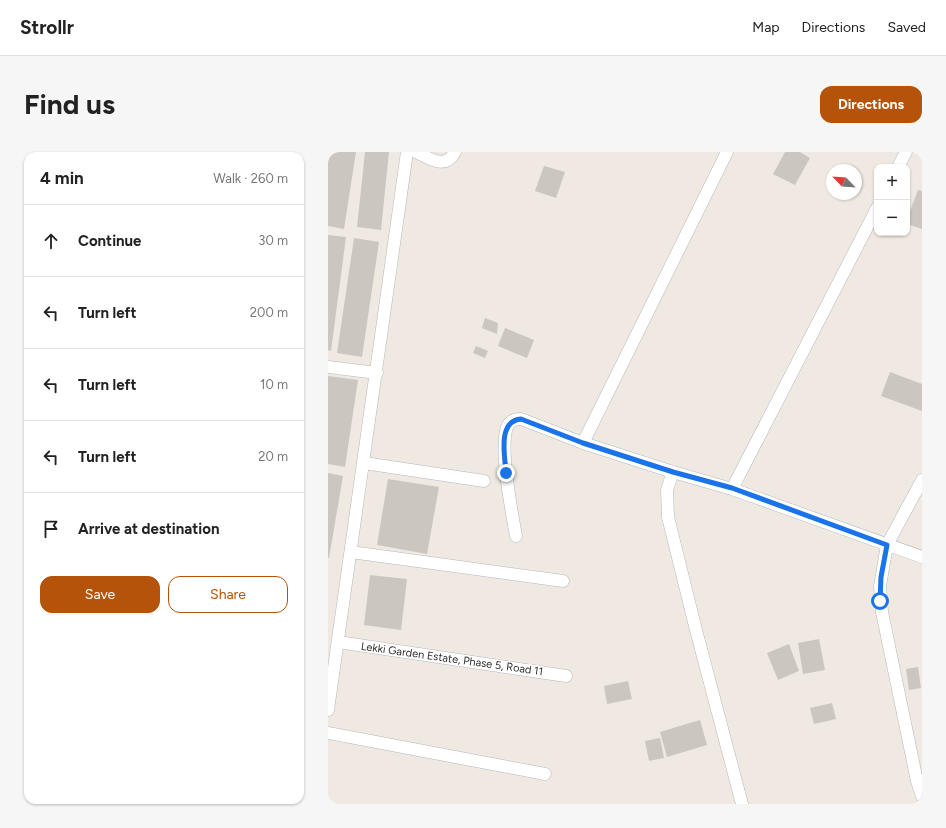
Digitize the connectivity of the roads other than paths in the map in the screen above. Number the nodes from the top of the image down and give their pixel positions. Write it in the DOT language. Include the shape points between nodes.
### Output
graph roads {
  1 [pos="407,152"];
  2 [pos="416,152"];
  3 [pos="455,152"];
  4 [pos="727,152"];
  5 [pos="906,152"];
  6 [pos="900,164"];
  7 [pos="874,214"];
  8 [pos="328,367"];
  9 [pos="376,373"];
  10 [pos="583,443"];
  11 [pos="364,463"];
  12 [pos="673,472"];
  13 [pos="922,480"];
  14 [pos="484,481"];
  15 [pos="732,488"];
  16 [pos="516,536"];
  17 [pos="887,545"];
  18 [pos="351,552"];
  19 [pos="922,557"];
  20 [pos="563,582"];
  21 [pos="338,642"];
  22 [pos="566,676"];
  23 [pos="328,710"];
  24 [pos="328,733"];
  25 [pos="545,774"];
  26 [pos="922,796"];
  27 [pos="742,804"];
  1 -- 9 [label="street"];
  2 -- 3 [label="street" via="437,162 444,162 450,160"];
  4 -- 10 [label="street"];
  5 -- 6 [label="street"];
  7 -- 15 [label="street"];
  8 -- 9 [label="street"];
  9 -- 11 [label="street"];
  10 -- 12 [label="street"];
  10 -- 16 [label="street" via="526,420 515,419 508,424 505,435 506,473"];
  11 -- 14 [label="street"];
  11 -- 18 [label="street"];
  12 -- 15 [label="street"];
  12 -- 27 [label="street" via="667,490 668,517"];
  13 -- 17 [label="street"];
  15 -- 17 [label="street"];
  17 -- 19 [label="street"];
  17 -- 26 [label="street" via="880,601"];
  18 -- 20 [label="street"];
  18 -- 21 [label="street"];
  21 -- 22 [label="street, Lekki Garden Estate, Phase 5, Road 11"];
  21 -- 23 [label="street"];
  24 -- 25 [label="street"];
}
